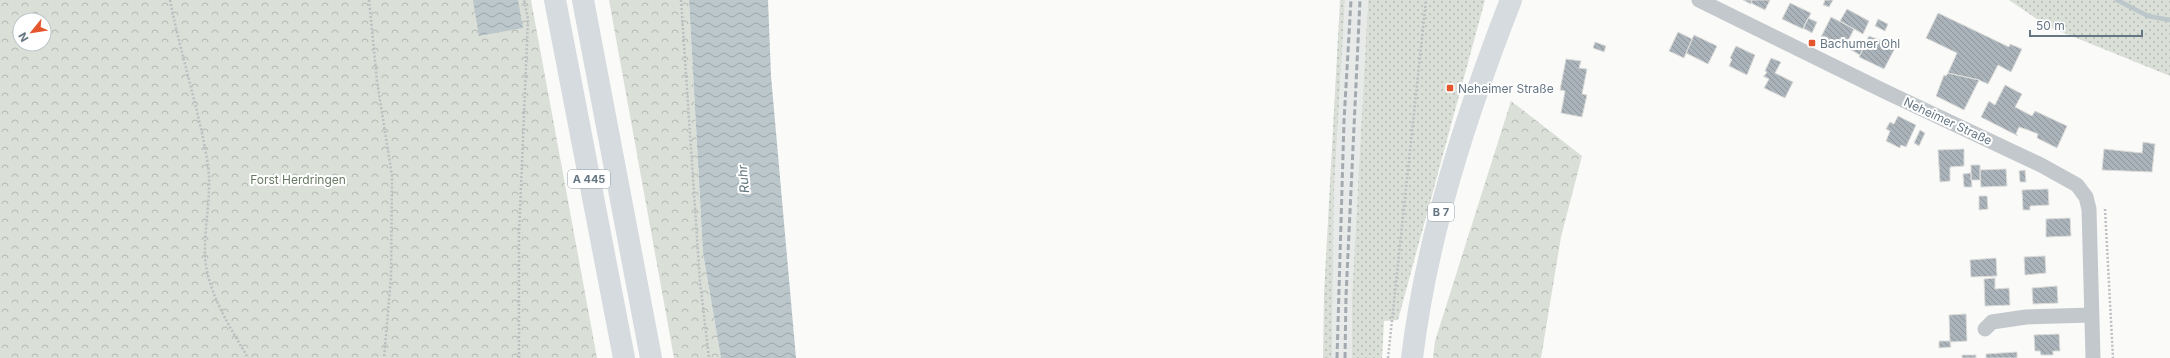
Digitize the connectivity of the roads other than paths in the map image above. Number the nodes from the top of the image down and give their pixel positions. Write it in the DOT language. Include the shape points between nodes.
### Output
graph roads {
  1 [pos="555,0"];
  2 [pos="583,0"];
  3 [pos="1699,0"];
  4 [pos="1512,2"];
  5 [pos="2092,315"];
  6 [pos="1985,329"];
  7 [pos="624,358"];
  8 [pos="651,358"];
  9 [pos="1412,358"];
  10 [pos="2093,358"];
  1 -- 7 [label="main road, A 445"];
  2 -- 8 [label="main road, A 445"];
  3 -- 5 [label="street, Neheimer Straße" via="2041,165 2077,185 2086,197 2089,209"];
  4 -- 9 [label="main road, B 7" via="1474,98 1430,253"];
  5 -- 6 [label="street" via="2026,317 1992,322"];
  5 -- 10 [label="street, Neheimer Straße"];
}
